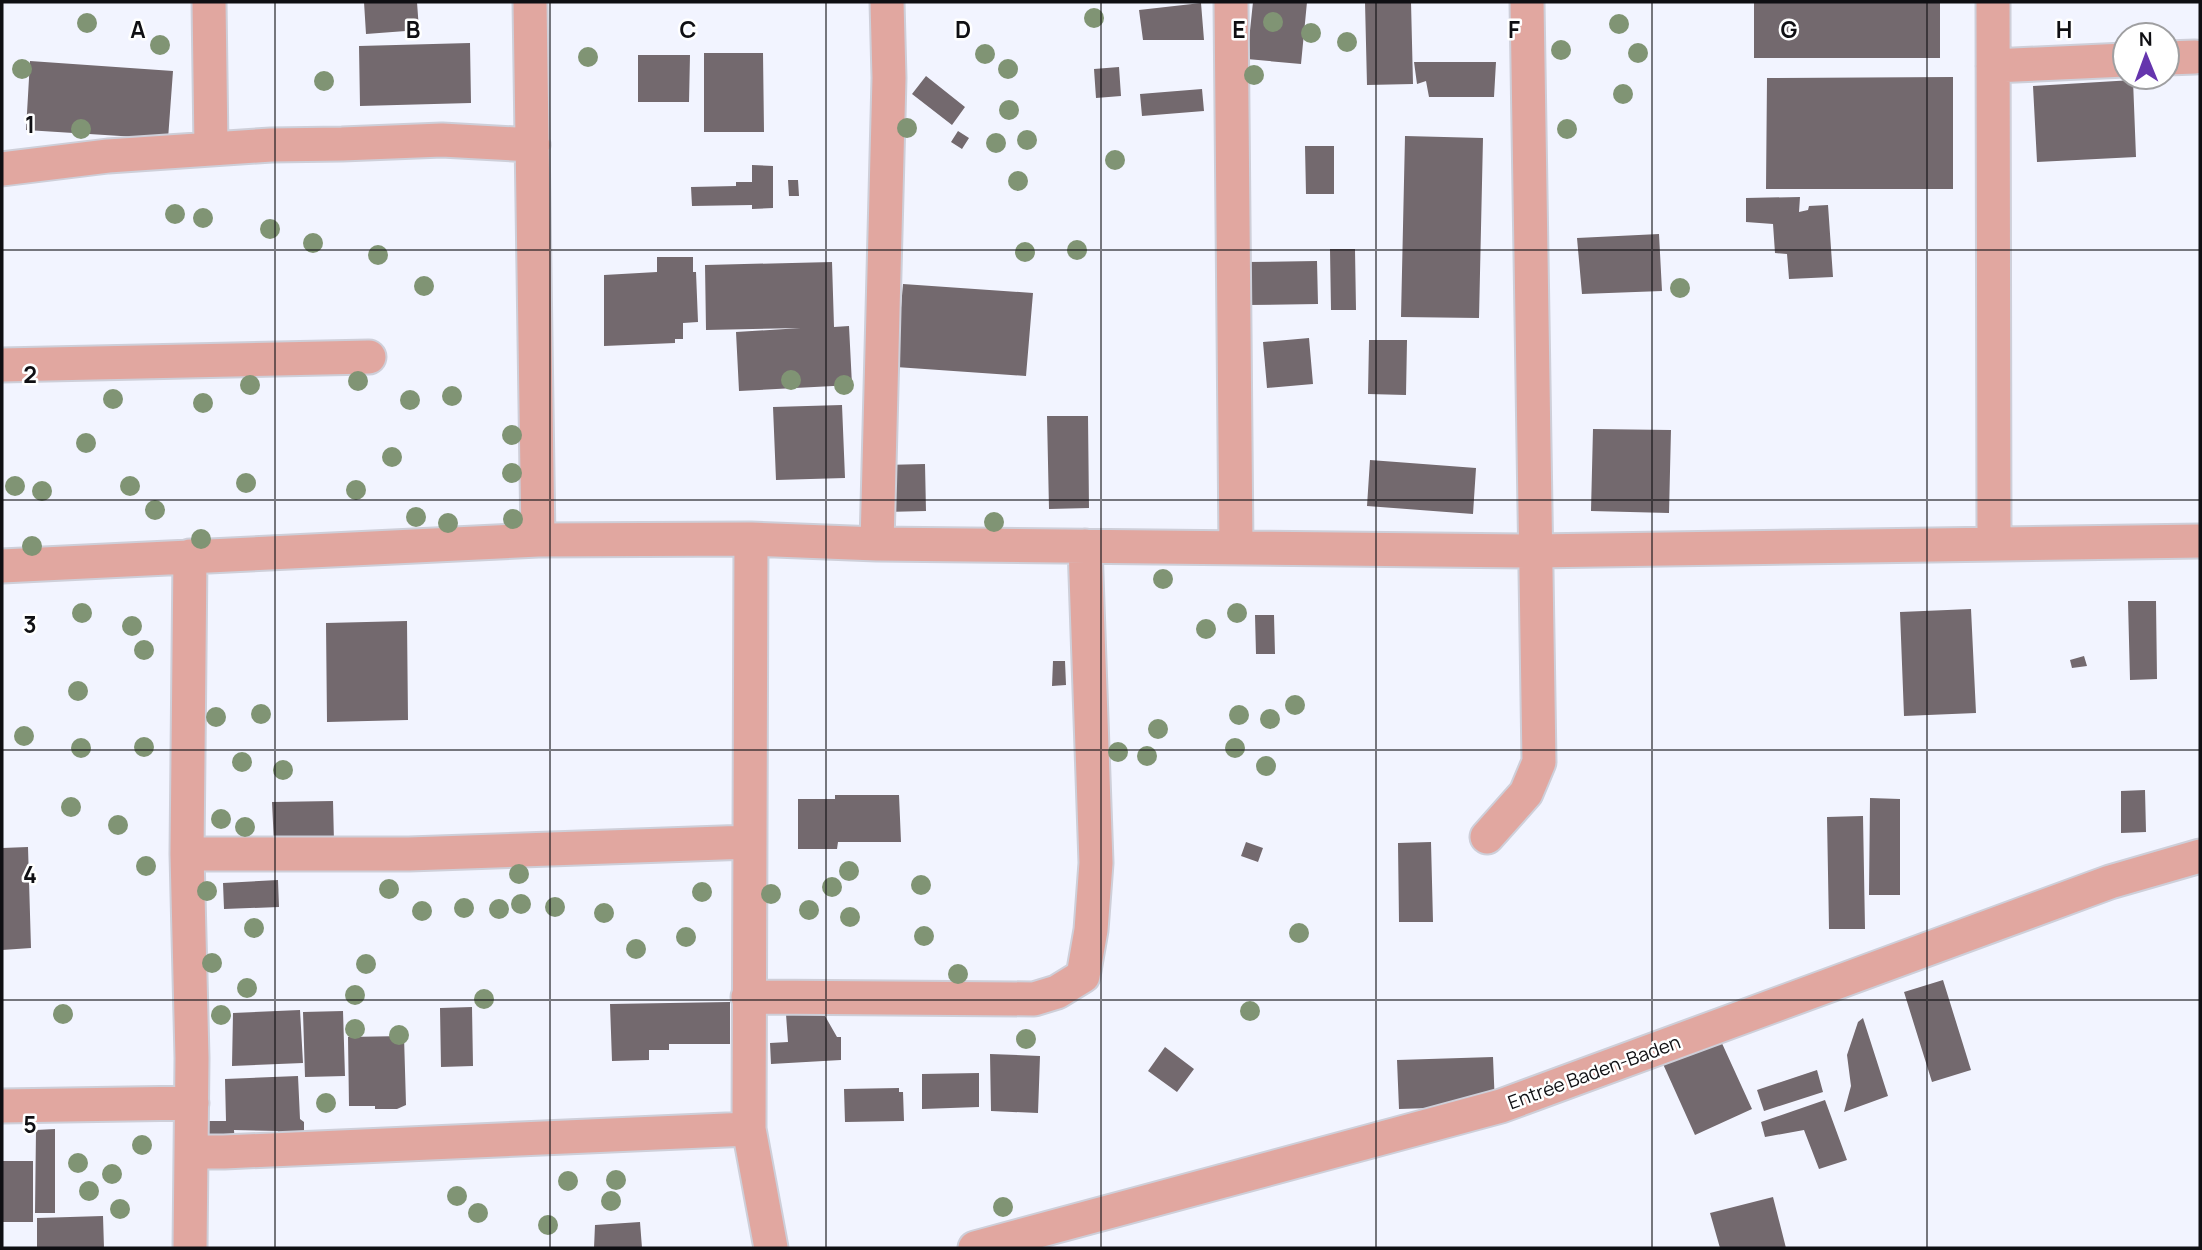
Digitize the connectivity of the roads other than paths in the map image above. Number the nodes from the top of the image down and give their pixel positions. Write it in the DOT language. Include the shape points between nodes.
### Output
graph roads {
  1 [pos="209,2"];
  2 [pos="530,2"];
  3 [pos="887,2"];
  4 [pos="1231,2"];
  5 [pos="1527,2"];
  6 [pos="1993,2"];
  7 [pos="2111,61"];
  8 [pos="1993,66"];
  9 [pos="533,145"];
  10 [pos="211,148"];
  11 [pos="2,169"];
  12 [pos="369,357"];
  13 [pos="2,365"];
  14 [pos="751,539"];
  15 [pos="538,540"];
  16 [pos="2200,541"];
  17 [pos="1994,542"];
  18 [pos="877,544"];
  19 [pos="1085,546"];
  20 [pos="1236,548"];
  21 [pos="1535,551"];
  22 [pos="190,556"];
  23 [pos="2,566"];
  24 [pos="1487,837"];
  25 [pos="750,842"];
  26 [pos="187,854"];
  27 [pos="2200,856"];
  28 [pos="748,997"];
  29 [pos="192,1103"];
  30 [pos="2,1106"];
  31 [pos="749,1129"];
  32 [pos="191,1152"];
  33 [pos="190,1248"];
  34 [pos="771,1248"];
  35 [pos="975,1248"];
  1 -- 10 [label="street"];
  2 -- 9 [label="street"];
  3 -- 18 [label="street"];
  4 -- 20 [label="street"];
  5 -- 21 [label="street"];
  6 -- 8 [label="street"];
  7 -- 8 [label="street"];
  8 -- 17 [label="street"];
  9 -- 10 [label="street" via="442,140"];
  9 -- 15 [label="street"];
  10 -- 11 [label="street"];
  12 -- 13 [label="street"];
  14 -- 15 [label="street"];
  14 -- 18 [label="street"];
  14 -- 25 [label="street"];
  15 -- 22 [label="street"];
  16 -- 17 [label="street"];
  17 -- 21 [label="street"];
  18 -- 19 [label="street"];
  19 -- 20 [label="street"];
  19 -- 28 [label="street" via="1096,863 1083,976 1034,999"];
  20 -- 21 [label="street"];
  21 -- 24 [label="street" via="1539,762 1526,793"];
  22 -- 23 [label="street"];
  22 -- 26 [label="street"];
  25 -- 26 [label="street" via="410,854"];
  25 -- 28 [label="street"];
  26 -- 29 [label="street"];
  27 -- 35 [label="street, Entrée Baden-Baden" via="2110,882 1501,1106"];
  28 -- 31 [label="street"];
  29 -- 30 [label="street"];
  29 -- 32 [label="street"];
  31 -- 32 [label="street"];
  31 -- 34 [label="street"];
  32 -- 33 [label="street"];
}
